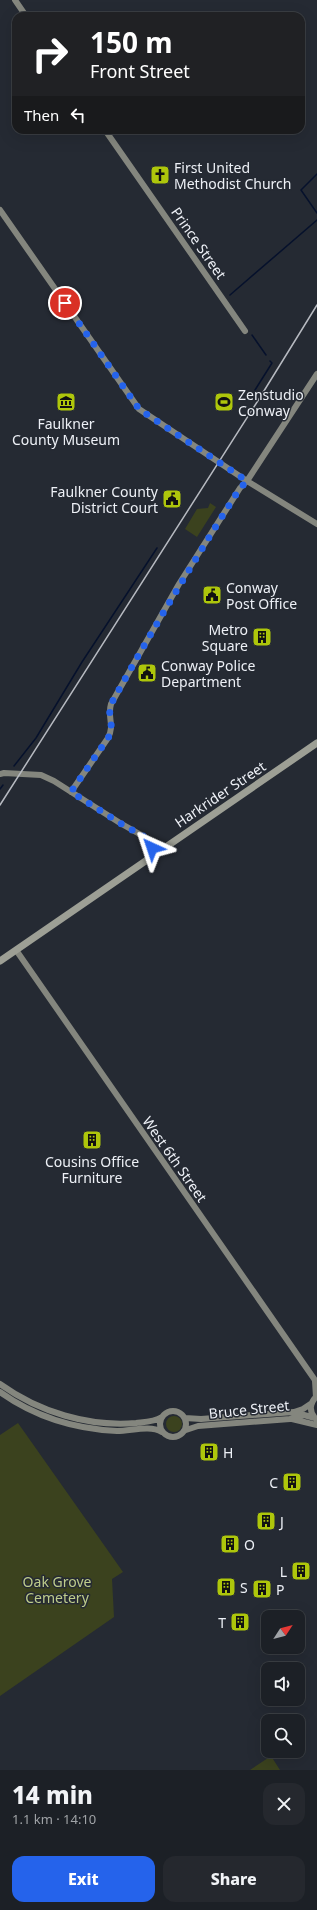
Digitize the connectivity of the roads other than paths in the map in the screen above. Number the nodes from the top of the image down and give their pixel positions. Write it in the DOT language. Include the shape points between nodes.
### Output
graph roads {
  1 [pos="15,0"];
  2 [pos="23,12"];
  3 [pos="108,134"];
  4 [pos="0,210"];
  5 [pos="245,331"];
  6 [pos="317,374"];
  7 [pos="247,481"];
  8 [pos="317,514"];
  9 [pos="315,522"];
  10 [pos="317,743"];
  11 [pos="0,774"];
  12 [pos="71,792"];
  13 [pos="150,840"];
  14 [pos="166,847"];
  15 [pos="149,858"];
  16 [pos="16,950"];
  17 [pos="0,961"];
  18 [pos="316,1382"];
  19 [pos="0,1385"];
  20 [pos="0,1392"];
  21 [pos="316,1397"];
  22 [pos="13,1401"];
  23 [pos="312,1403"];
  24 [pos="36,1405"];
  25 [pos="162,1417"];
  26 [pos="185,1418"];
  27 [pos="290,1419"];
  28 [pos="316,1419"];
  29 [pos="317,1425"];
  30 [pos="186,1430"];
  31 [pos="162,1432"];
  1 -- 2 [label="street"];
  3 -- 5 [label="street, Prince Street"];
  4 -- 7 [label="street" via="139,409"];
  6 -- 7 [label="street"];
  7 -- 9 [label="street"];
  7 -- 12 [label="street" via="196,556 143,646 111,704 110,735"];
  8 -- 9 [label="street"];
  10 -- 14 [label="main road, Harkrider Street"];
  11 -- 12 [label="street" via="41,775"];
  12 -- 13 [label="street"];
  13 -- 14 [label="street"];
  13 -- 15 [label="street" via="152,848"];
  14 -- 15 [label="main road, Harkrider Street"];
  15 -- 16 [label="main road, Harkrider Street"];
  16 -- 17 [label="main road, Harkrider Street"];
  16 -- 18 [label="street, West 6th Street"];
  18 -- 21 [label="street, West 6th Street"];
  19 -- 22 [label="street" via="10,1394"];
  19 -- 24 [label="street"];
  20 -- 22 [label="street"];
  21 -- 23 [label="street"];
  22 -- 24 [label="street" via="18,1399 34,1407"];
  22 -- 31 [label="street" via="49,1418 87,1428 120,1431 154,1428"];
  23 -- 26 [label="street, Bruce Street" via="294,1412"];
  23 -- 28 [label="street" via="311,1411"];
  24 -- 25 [label="street" via="66,1416 109,1423 148,1422"];
  25 -- 26 [label="street" via="173,1411"];
  25 -- 31 [label="street"];
  26 -- 30 [label="street"];
  27 -- 28 [label="street, Bruce Street" via="304,1415"];
  27 -- 29 [label="street"];
  27 -- 30 [label="street, Bruce Street" via="198,1426"];
  30 -- 31 [label="street" via="175,1438"];
}
